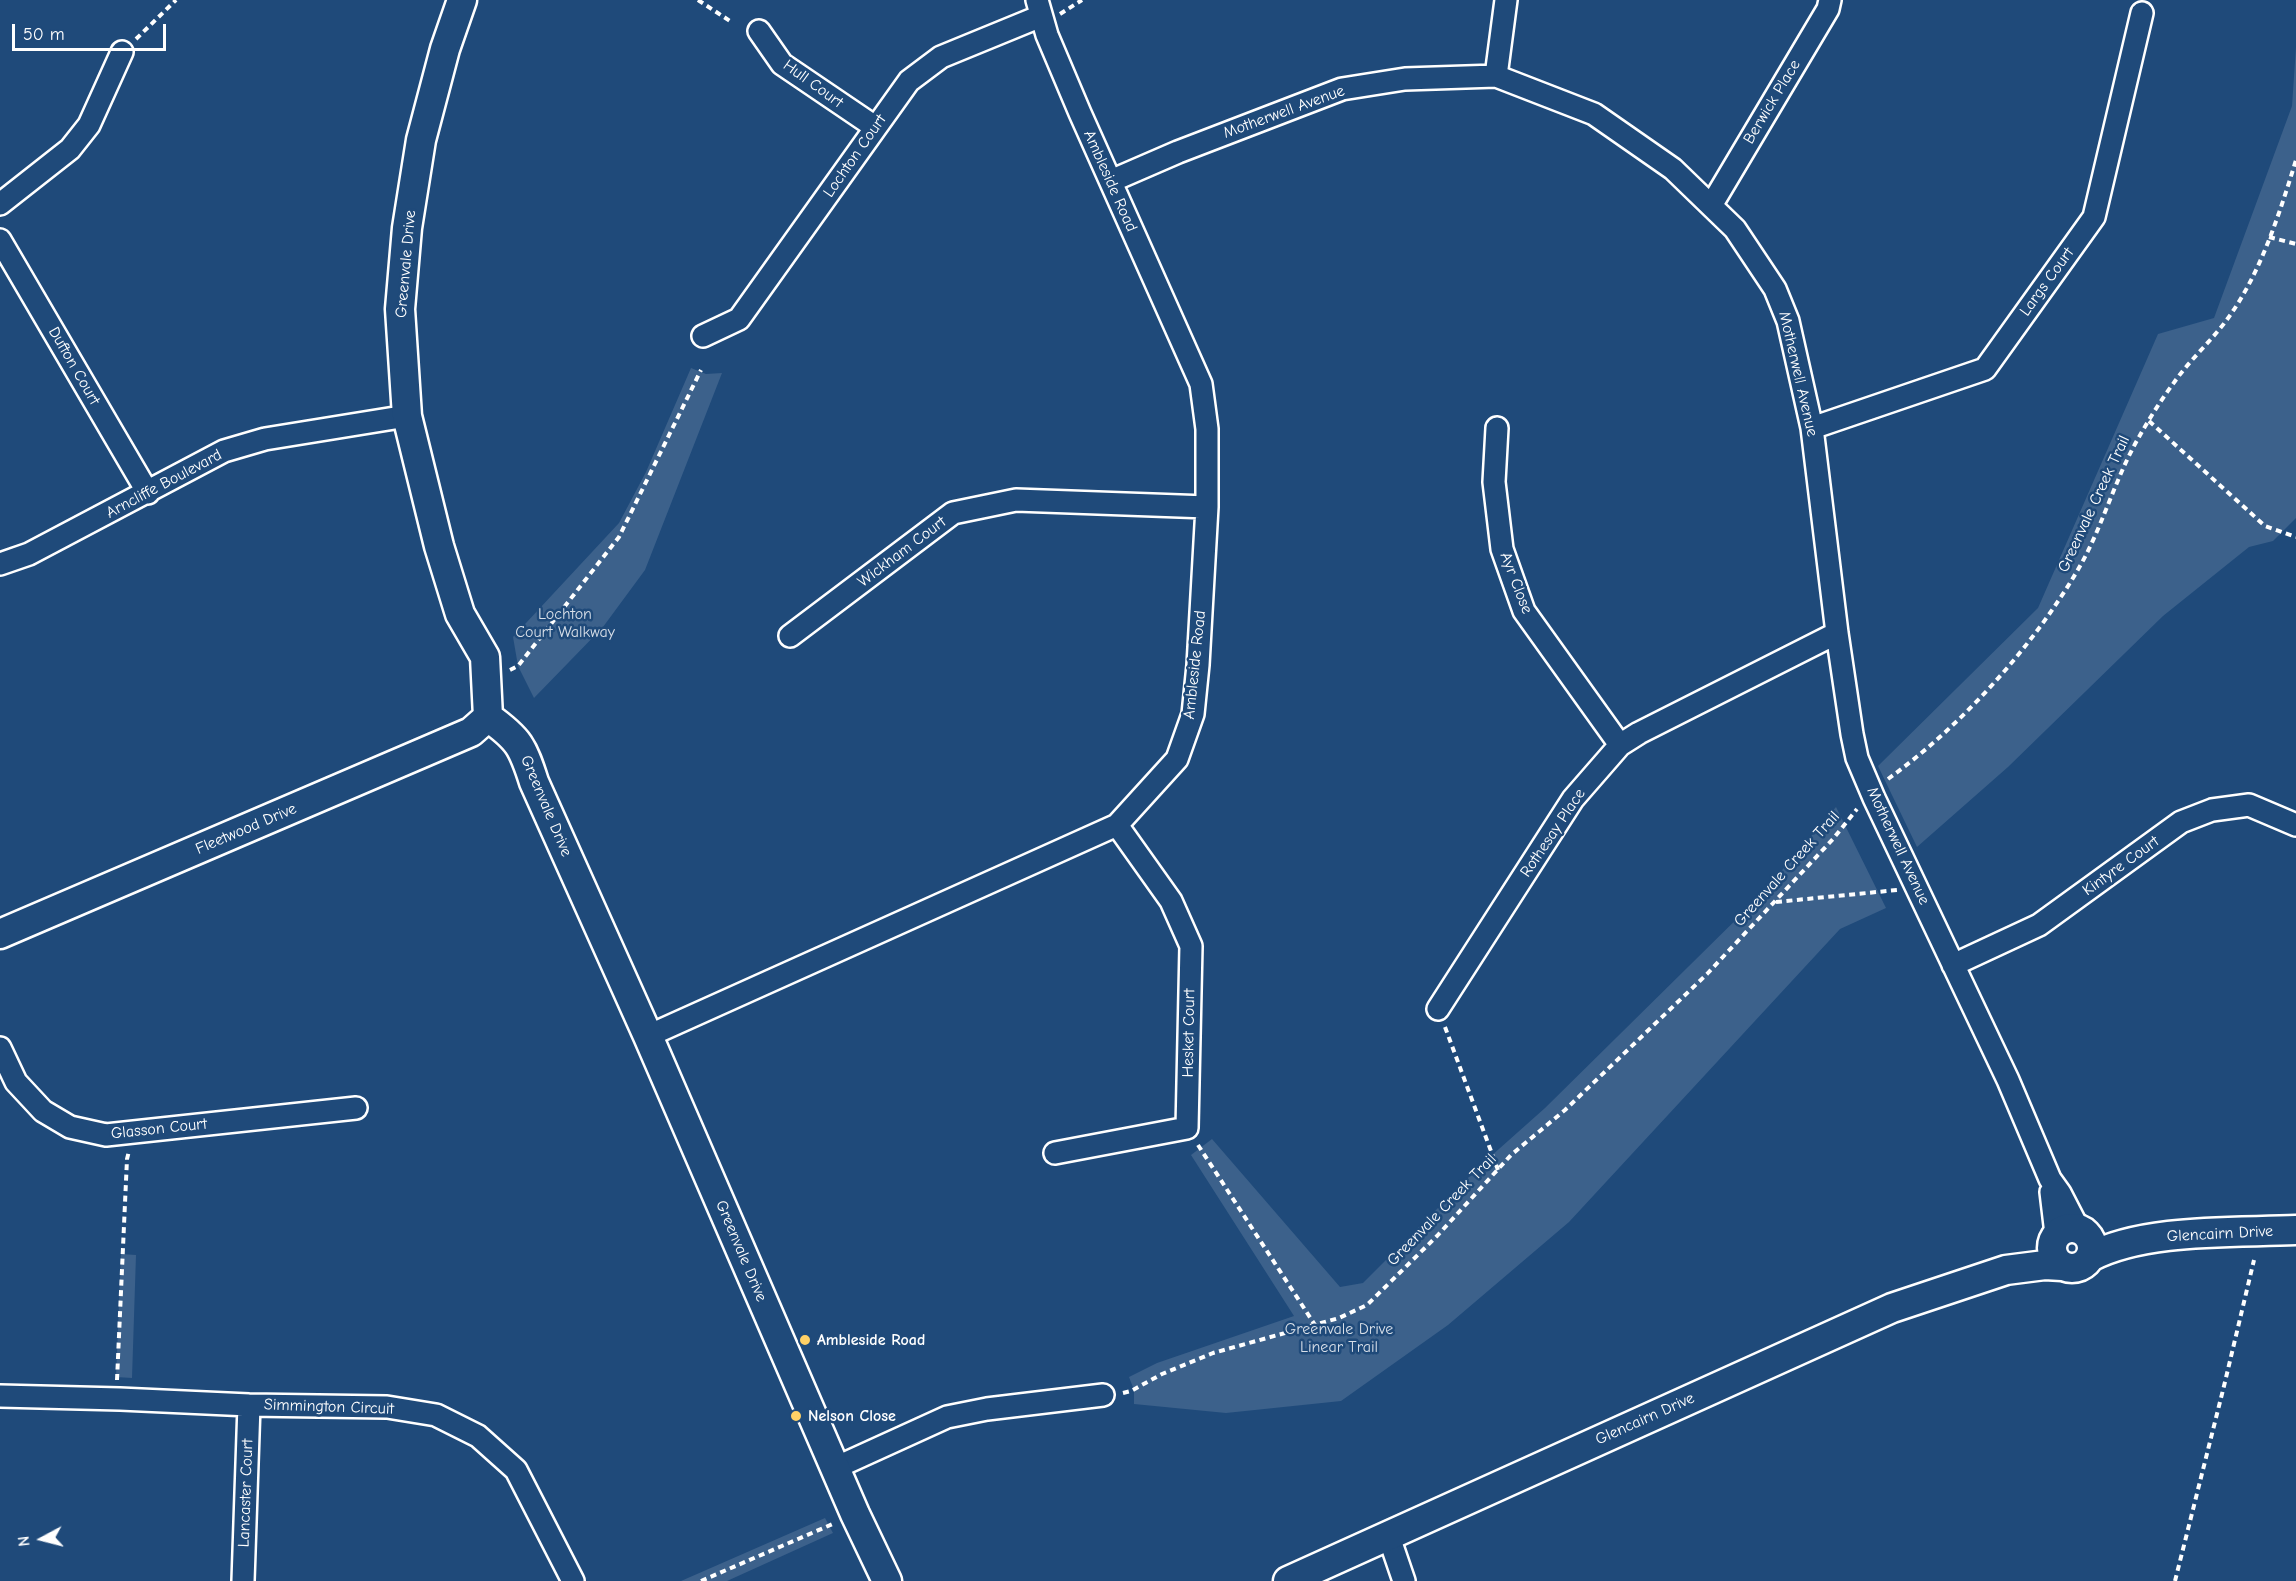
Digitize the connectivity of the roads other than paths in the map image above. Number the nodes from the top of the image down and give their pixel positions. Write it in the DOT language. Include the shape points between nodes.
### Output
graph roads {
  1 [pos="462,0"];
  2 [pos="1506,0"];
  3 [pos="1830,0"];
  4 [pos="1044,11"];
  5 [pos="2142,13"];
  6 [pos="759,31"];
  7 [pos="122,52"];
  8 [pos="1496,76"];
  9 [pos="875,127"];
  10 [pos="1111,181"];
  11 [pos="0,204"];
  12 [pos="1712,204"];
  13 [pos="0,240"];
  14 [pos="703,336"];
  15 [pos="407,416"];
  16 [pos="1497,428"];
  17 [pos="1812,428"];
  18 [pos="148,493"];
  19 [pos="1207,507"];
  20 [pos="0,564"];
  21 [pos="1837,633"];
  22 [pos="790,636"];
  23 [pos="488,717"];
  24 [pos="1620,745"];
  25 [pos="1117,825"];
  26 [pos="2296,825"];
  27 [pos="0,934"];
  28 [pos="1953,965"];
  29 [pos="1438,1009"];
  30 [pos="648,1036"];
  31 [pos="0,1048"];
  32 [pos="356,1107"];
  33 [pos="1055,1153"];
  34 [pos="2296,1230"];
  35 [pos="2071,1243"];
  36 [pos="1103,1395"];
  37 [pos="0,1396"];
  38 [pos="249,1405"];
  39 [pos="835,1468"];
  40 [pos="1388,1534"];
  41 [pos="243,1581"];
  42 [pos="573,1581"];
  43 [pos="887,1581"];
  44 [pos="1288,1581"];
  45 [pos="1404,1581"];
  1 -- 15 [label="street, Greenvale Drive" via="422,140 407,228 400,309"];
  2 -- 8 [label="street"];
  3 -- 12 [label="street, Berwick Place"];
  4 -- 9 [label="street, Lochton Court" via="941,57 909,81"];
  4 -- 10 [label="street, Ambleside Road" via="1080,113"];
  5 -- 17 [label="street, Largs Court" via="2094,217 1985,369"];
  6 -- 9 [label="street, Hull Court" via="782,64"];
  7 -- 11 [label="street" via="89,125 70,149"];
  8 -- 10 [label="street, Motherwell Avenue" via="1405,78 1342,89"];
  8 -- 12 [label="street, Motherwell Avenue" via="1594,114 1673,169"];
  9 -- 14 [label="street, Lochton Court" via="739,319"];
  10 -- 19 [label="street, Ambleside Road" via="1200,384 1207,429"];
  12 -- 17 [label="street, Motherwell Avenue" via="1735,229 1775,289 1788,321"];
  13 -- 18 [label="street, Dufton Court"];
  15 -- 18 [label="street, Arncliffe Boulevard" via="255,442 224,451"];
  15 -- 23 [label="street, Greenvale Drive" via="460,614 485,657"];
  16 -- 24 [label="street, Ayr Close" via="1494,482 1502,549 1524,611"];
  17 -- 21 [label="street, Motherwell Avenue"];
  18 -- 20 [label="street, Arncliffe Boulevard" via="29,554"];
  19 -- 22 [label="street, Wickham Court" via="1016,500 953,513"];
  19 -- 25 [label="street, Ambleside Road" via="1193,714 1177,759"];
  21 -- 24 [label="street, Rothesay Place"];
  21 -- 28 [label="street, Motherwell Avenue" via="1857,758"];
  23 -- 27 [label="street, Fleetwood Drive" via="471,732"];
  23 -- 30 [label="street, Greenvale Drive" via="509,732 524,751 534,782"];
  24 -- 29 [label="street, Rothesay Place" via="1574,799"];
  25 -- 30 [label="street, Ambleside Road"];
  25 -- 33 [label="street, Hesket Court" via="1171,901 1191,946 1187,1128"];
  26 -- 28 [label="street, Kintyre Court" via="2249,805 2212,810 2181,822 2039,925"];
  28 -- 35 [label="street, Motherwell Avenue" via="2008,1080 2050,1179"];
  30 -- 39 [label="street, Greenvale Drive"];
  31 -- 32 [label="street, Glasson Court" via="16,1082 43,1111 70,1127 106,1136"];
  34 -- 35 [label="street, Glencairn Drive" via="2145,1240 2107,1249"];
  35 -- 40 [label="street, Glencairn Drive" via="2045,1265 2006,1270 1892,1308"];
  36 -- 39 [label="street" via="947,1417"];
  37 -- 38 [label="street, Simmington Circuit"];
  38 -- 41 [label="street, Lancaster Court"];
  38 -- 42 [label="street, Simmington Circuit" via="387,1407 436,1415 478,1436 516,1470"];
  39 -- 43 [label="street, Greenvale Drive"];
  40 -- 44 [label="street, Glencairn Drive"];
  40 -- 45 [label="street"];
}
